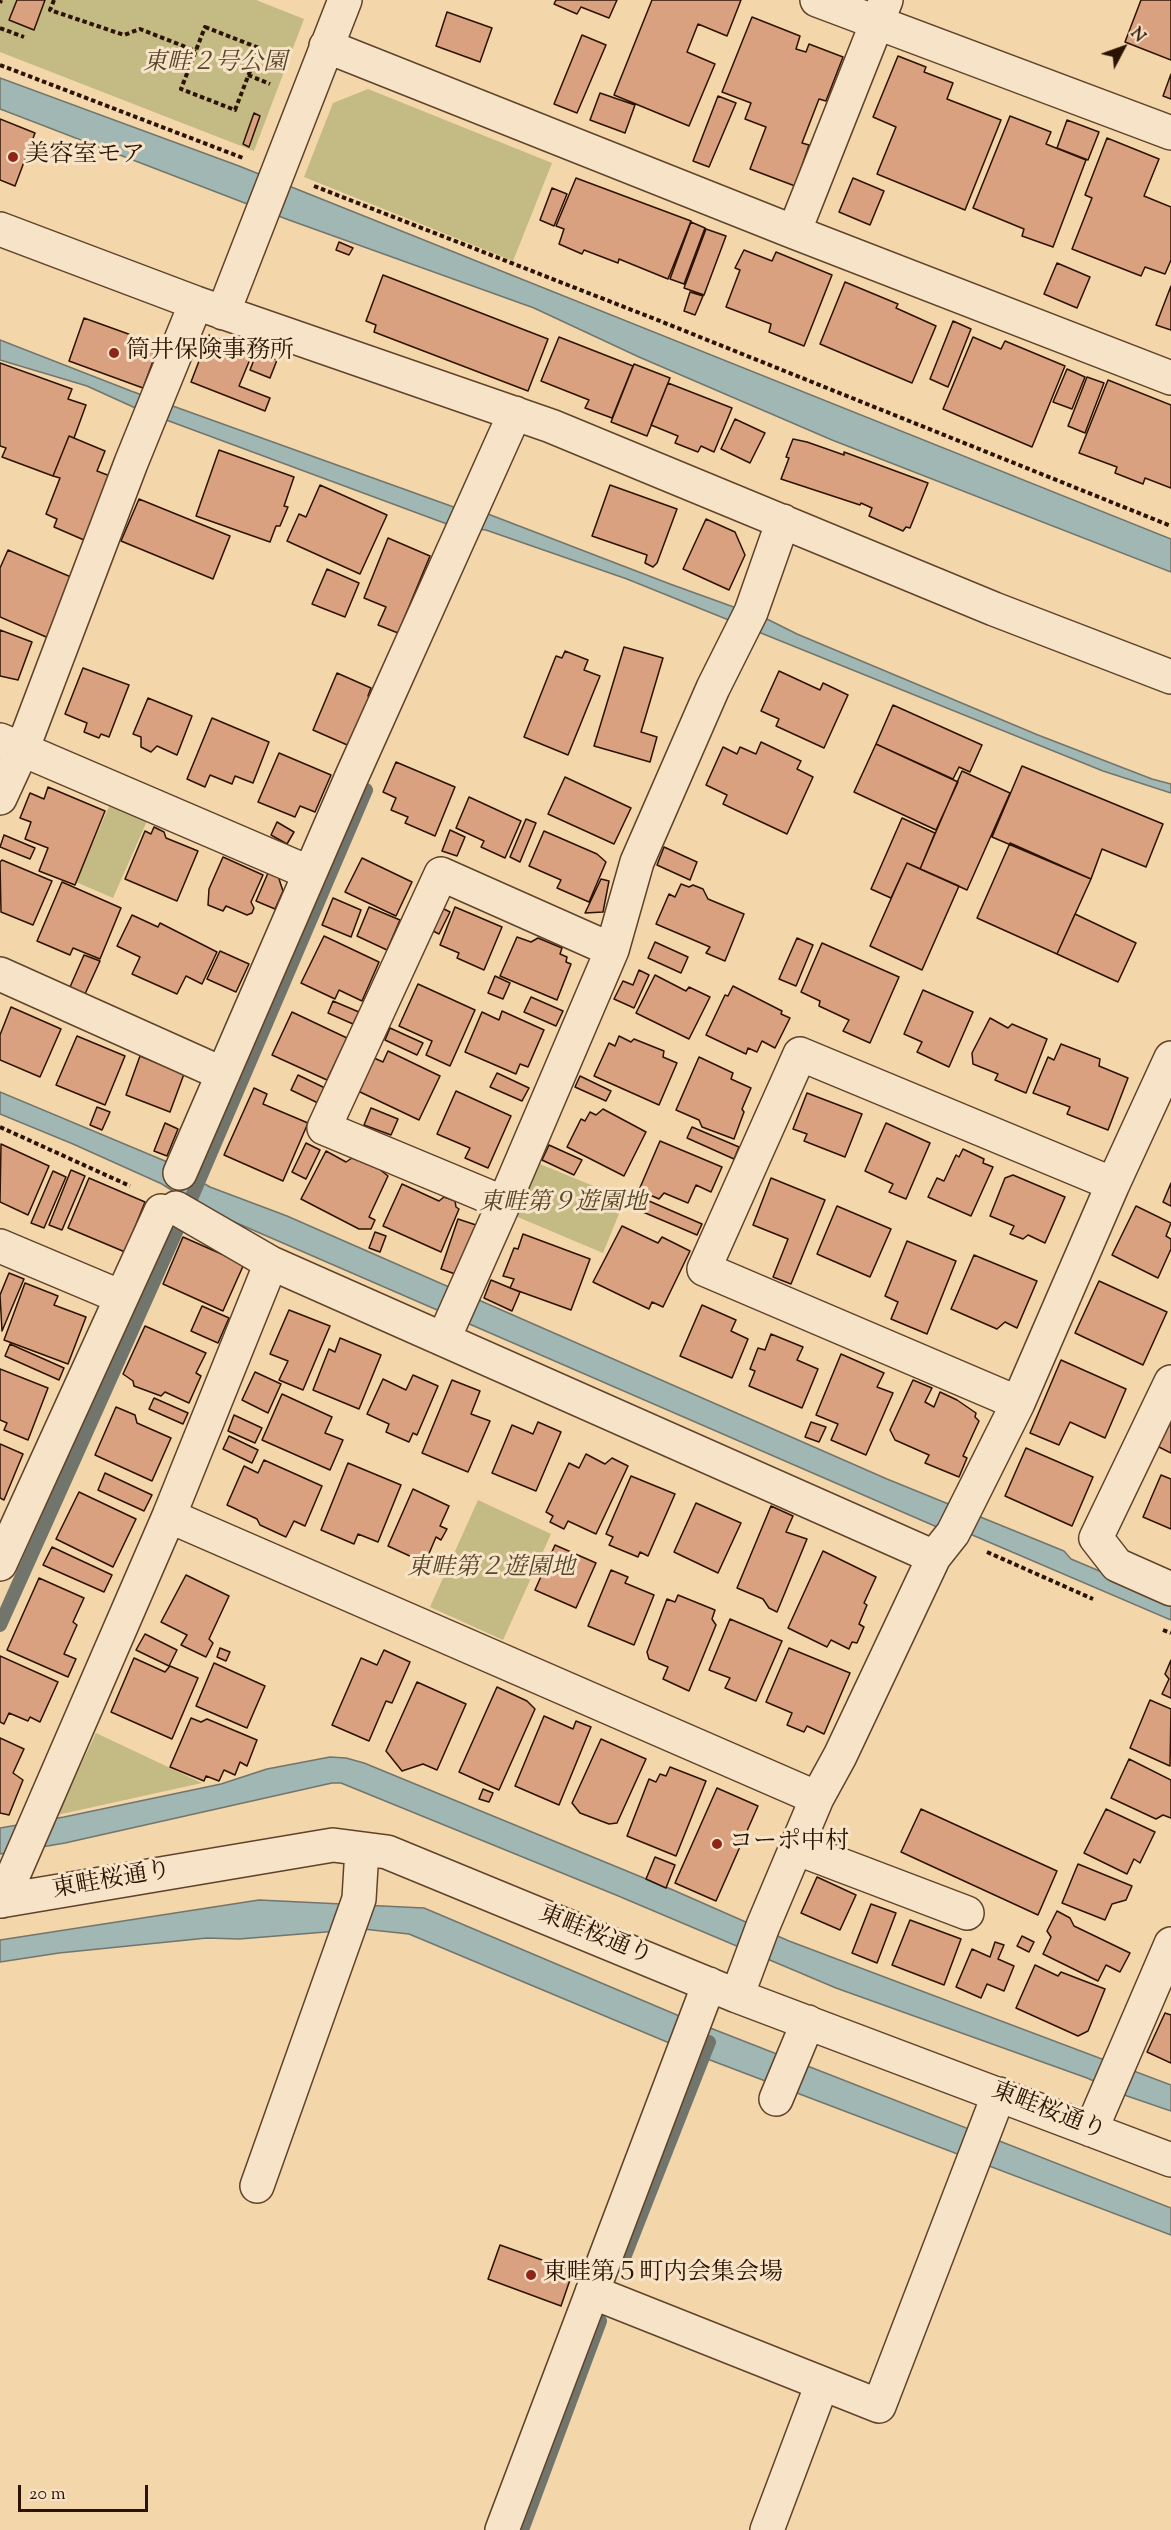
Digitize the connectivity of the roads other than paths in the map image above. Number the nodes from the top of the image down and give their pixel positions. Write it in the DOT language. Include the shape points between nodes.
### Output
graph roads {
  1 [pos="345,0"];
  2 [pos="818,0"];
  3 [pos="882,12"];
  4 [pos="326,46"];
  5 [pos="1171,132"];
  6 [pos="0,229"];
  7 [pos="794,232"];
  8 [pos="210,308"];
  9 [pos="1171,378"];
  10 [pos="514,414"];
  11 [pos="783,521"];
  12 [pos="1168,667"];
  13 [pos="11,745"];
  14 [pos="0,798"];
  15 [pos="310,873"];
  16 [pos="612,950"];
  17 [pos="0,974"];
  18 [pos="1171,1058"];
  19 [pos="223,1074"];
  20 [pos="1161,1108"];
  21 [pos="180,1173"];
  22 [pos="1113,1184"];
  23 [pos="504,1203"];
  24 [pos="0,1246"];
  25 [pos="271,1263"];
  26 [pos="121,1297"];
  27 [pos="454,1315"];
  28 [pos="1171,1382"];
  29 [pos="1018,1403"];
  30 [pos="169,1516"];
  31 [pos="951,1533"];
  32 [pos="0,1564"];
  33 [pos="1171,1589"];
  34 [pos="817,1798"];
  35 [pos="796,1848"];
  36 [pos="362,1849"];
  37 [pos="1,1901"];
  38 [pos="967,1913"];
  39 [pos="1171,1944"];
  40 [pos="723,1990"];
  41 [pos="808,2022"];
  42 [pos="778,2094"];
  43 [pos="999,2094"];
  44 [pos="1091,2130"];
  45 [pos="1171,2160"];
  46 [pos="256,2186"];
  47 [pos="592,2292"];
  48 [pos="822,2384"];
  49 [pos="502,2530"];
  50 [pos="767,2530"];
  1 -- 4 [label="street"];
  2 -- 3 [label="street"];
  3 -- 5 [label="street"];
  3 -- 7 [label="street"];
  4 -- 7 [label="street"];
  4 -- 8 [label="street" via="262,214"];
  6 -- 8 [label="street"];
  7 -- 9 [label="street"];
  8 -- 10 [label="street"];
  8 -- 13 [label="street" via="153,408"];
  10 -- 11 [label="street"];
  10 -- 15 [label="street"];
  11 -- 12 [label="street" via="994,609"];
  11 -- 16 [label="street" via="745,624 637,862"];
  13 -- 14 [label="street"];
  13 -- 15 [label="street"];
  15 -- 19 [label="street"];
  16 -- 23 [label="street"];
  16 -- 23 [label="street" via="441,874 324,1128"];
  17 -- 19 [label="street"];
  18 -- 20 [label="street"];
  19 -- 21 [label="street"];
  20 -- 22 [label="street"];
  22 -- 29 [label="street"];
  22 -- 29 [label="street" via="800,1054 704,1269"];
  23 -- 27 [label="street"];
  24 -- 26 [label="street"];
  25 -- 26 [label="street" via="176,1212"];
  25 -- 27 [label="street"];
  25 -- 30 [label="street"];
  26 -- 32 [label="street"];
  27 -- 31 [label="street"];
  28 -- 33 [label="street" via="1096,1538 1117,1565"];
  29 -- 31 [label="street"];
  30 -- 34 [label="street"];
  30 -- 37 [label="street"];
  31 -- 34 [label="street"];
  34 -- 35 [label="street"];
  35 -- 38 [label="street"];
  35 -- 40 [label="street" via="758,1940"];
  36 -- 37 [label="street, 東畦桜通り" via="333,1845"];
  36 -- 40 [label="street, 東畦桜通り" via="387,1852"];
  36 -- 46 [label="street" via="359,1899"];
  39 -- 44 [label="street"];
  40 -- 41 [label="street, 東畦桜通り"];
  40 -- 47 [label="street" via="689,2035"];
  41 -- 42 [label="street"];
  41 -- 43 [label="street, 東畦桜通り"];
  43 -- 44 [label="street, 東畦桜通り"];
  43 -- 48 [label="street" via="879,2406"];
  44 -- 45 [label="street, 東畦桜通り"];
  47 -- 48 [label="street"];
  47 -- 49 [label="street"];
  48 -- 50 [label="street"];
}
